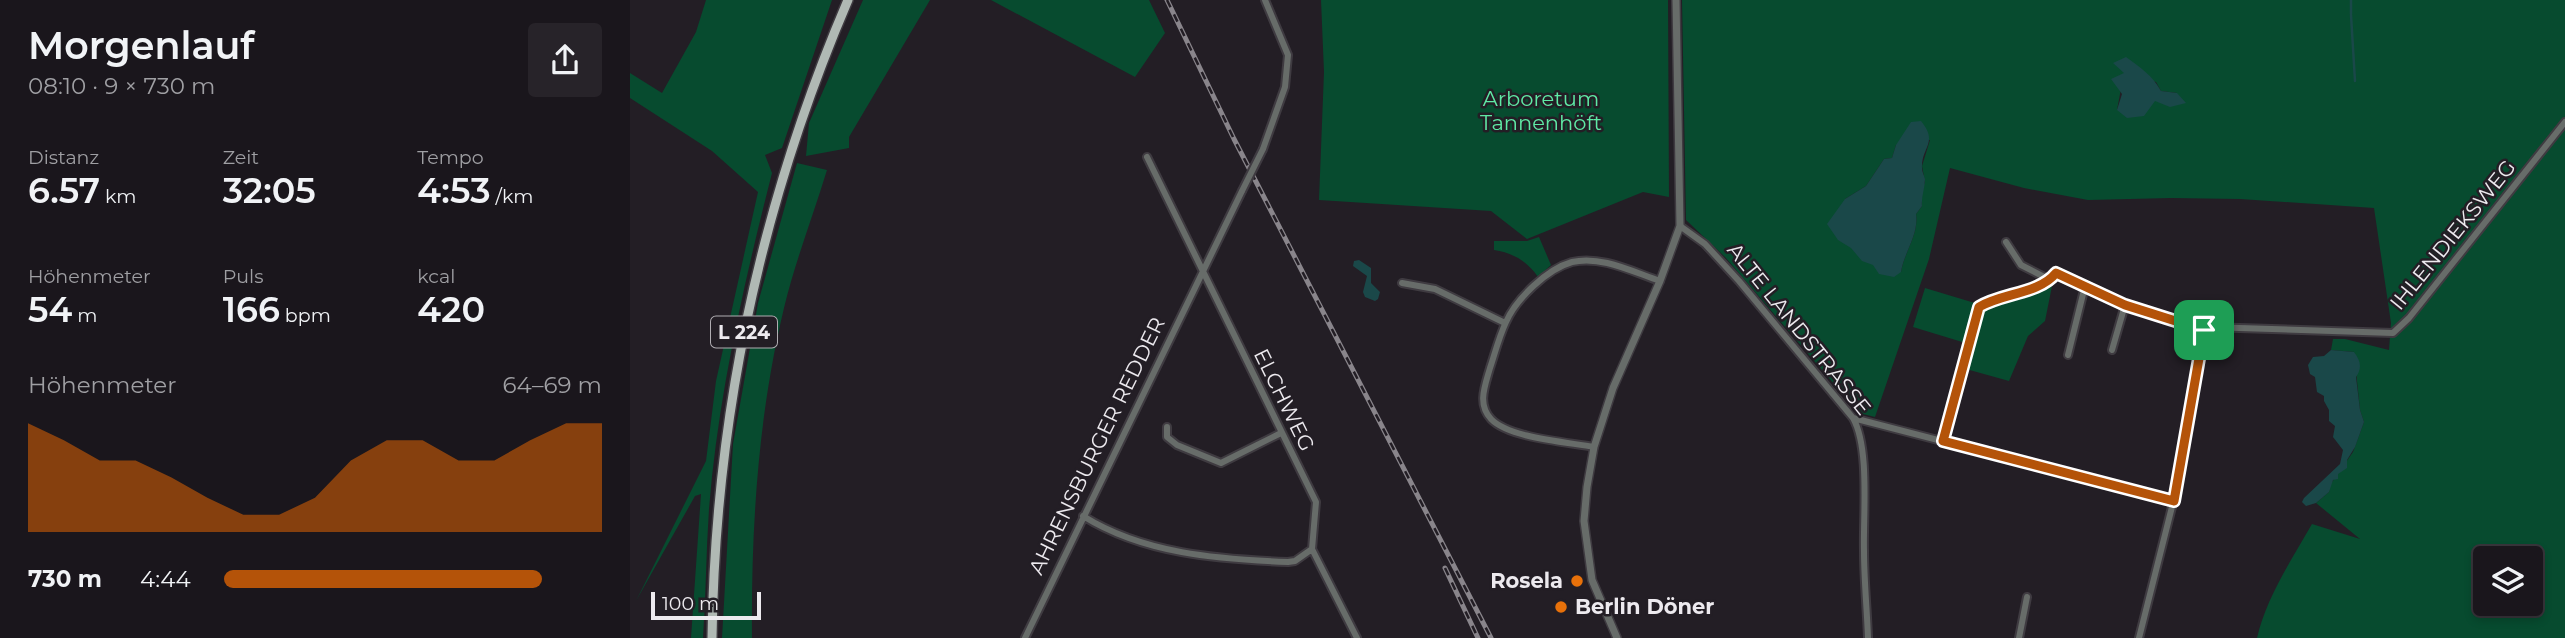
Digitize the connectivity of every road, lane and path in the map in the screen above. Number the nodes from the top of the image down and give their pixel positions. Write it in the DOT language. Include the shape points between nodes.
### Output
graph roads {
  1 [pos="848,0"];
  2 [pos="1265,0"];
  3 [pos="1676,0"];
  4 [pos="2565,122"];
  5 [pos="1147,158"];
  6 [pos="1680,226"];
  7 [pos="2006,242"];
  8 [pos="1202,270"];
  9 [pos="2050,280"];
  10 [pos="1660,281"];
  11 [pos="1402,284"];
  12 [pos="2085,286"];
  13 [pos="2125,305"];
  14 [pos="1505,323"];
  15 [pos="2204,330"];
  16 [pos="2112,350"];
  17 [pos="2068,355"];
  18 [pos="1853,418"];
  19 [pos="1167,427"];
  20 [pos="1281,433"];
  21 [pos="1943,441"];
  22 [pos="1594,447"];
  23 [pos="2174,501"];
  24 [pos="1083,516"];
  25 [pos="1312,549"];
  26 [pos="2027,597"];
  27 [pos="1026,636"];
  28 [pos="712,638"];
  29 [pos="1036,638"];
  30 [pos="1357,638"];
  31 [pos="1617,638"];
  32 [pos="1868,638"];
  33 [pos="2019,638"];
  34 [pos="2139,638"];
  1 -- 28 [label="main road, L 224" via="794,139 751,296 723,457"];
  2 -- 8 [label="street, AHRENSBURGER REDDER, bridge" via="1288,55 1286,87 1263,149"];
  3 -- 6 [label="street"];
  4 -- 15 [label="street, IHLENDIEKSWEG" via="2393,333"];
  5 -- 8 [label="street"];
  6 -- 10 [label="street"];
  6 -- 18 [label="street, ALTE LANDSTRASSE" via="1705,244 1739,281"];
  7 -- 9 [label="street" via="2021,265"];
  8 -- 20 [label="street, ELCHWEG"];
  8 -- 24 [label="street, AHRENSBURGER REDDER"];
  9 -- 12 [label="street" via="2056,273"];
  9 -- 21 [label="street" via="1979,307"];
  10 -- 14 [label="street" via="1602,261 1575,261 1539,280"];
  10 -- 22 [label="street" via="1613,388"];
  11 -- 14 [label="street" via="1435,289"];
  12 -- 13 [label="street"];
  12 -- 17 [label="street"];
  13 -- 15 [label="street"];
  13 -- 16 [label="street"];
  14 -- 22 [label="street" via="1483,394 1489,417 1513,432"];
  15 -- 23 [label="street"];
  18 -- 21 [label="street"];
  18 -- 32 [label="street, ALTE LANDSTRASSE" via="1863,456"];
  19 -- 20 [label="street" via="1167,437 1177,445 1221,463"];
  20 -- 25 [label="street, ELCHWEG" via="1316,502"];
  21 -- 23 [label="street"];
  22 -- 31 [label="street" via="1584,521 1587,553 1592,580"];
  23 -- 34 [label="street"];
  24 -- 25 [label="street" via="1129,540 1209,558 1288,562"];
  24 -- 27 [label="street, AHRENSBURGER REDDER"];
  25 -- 30 [label="street"];
  26 -- 33 [label="street"];
  27 -- 29 [label="street"];
}
